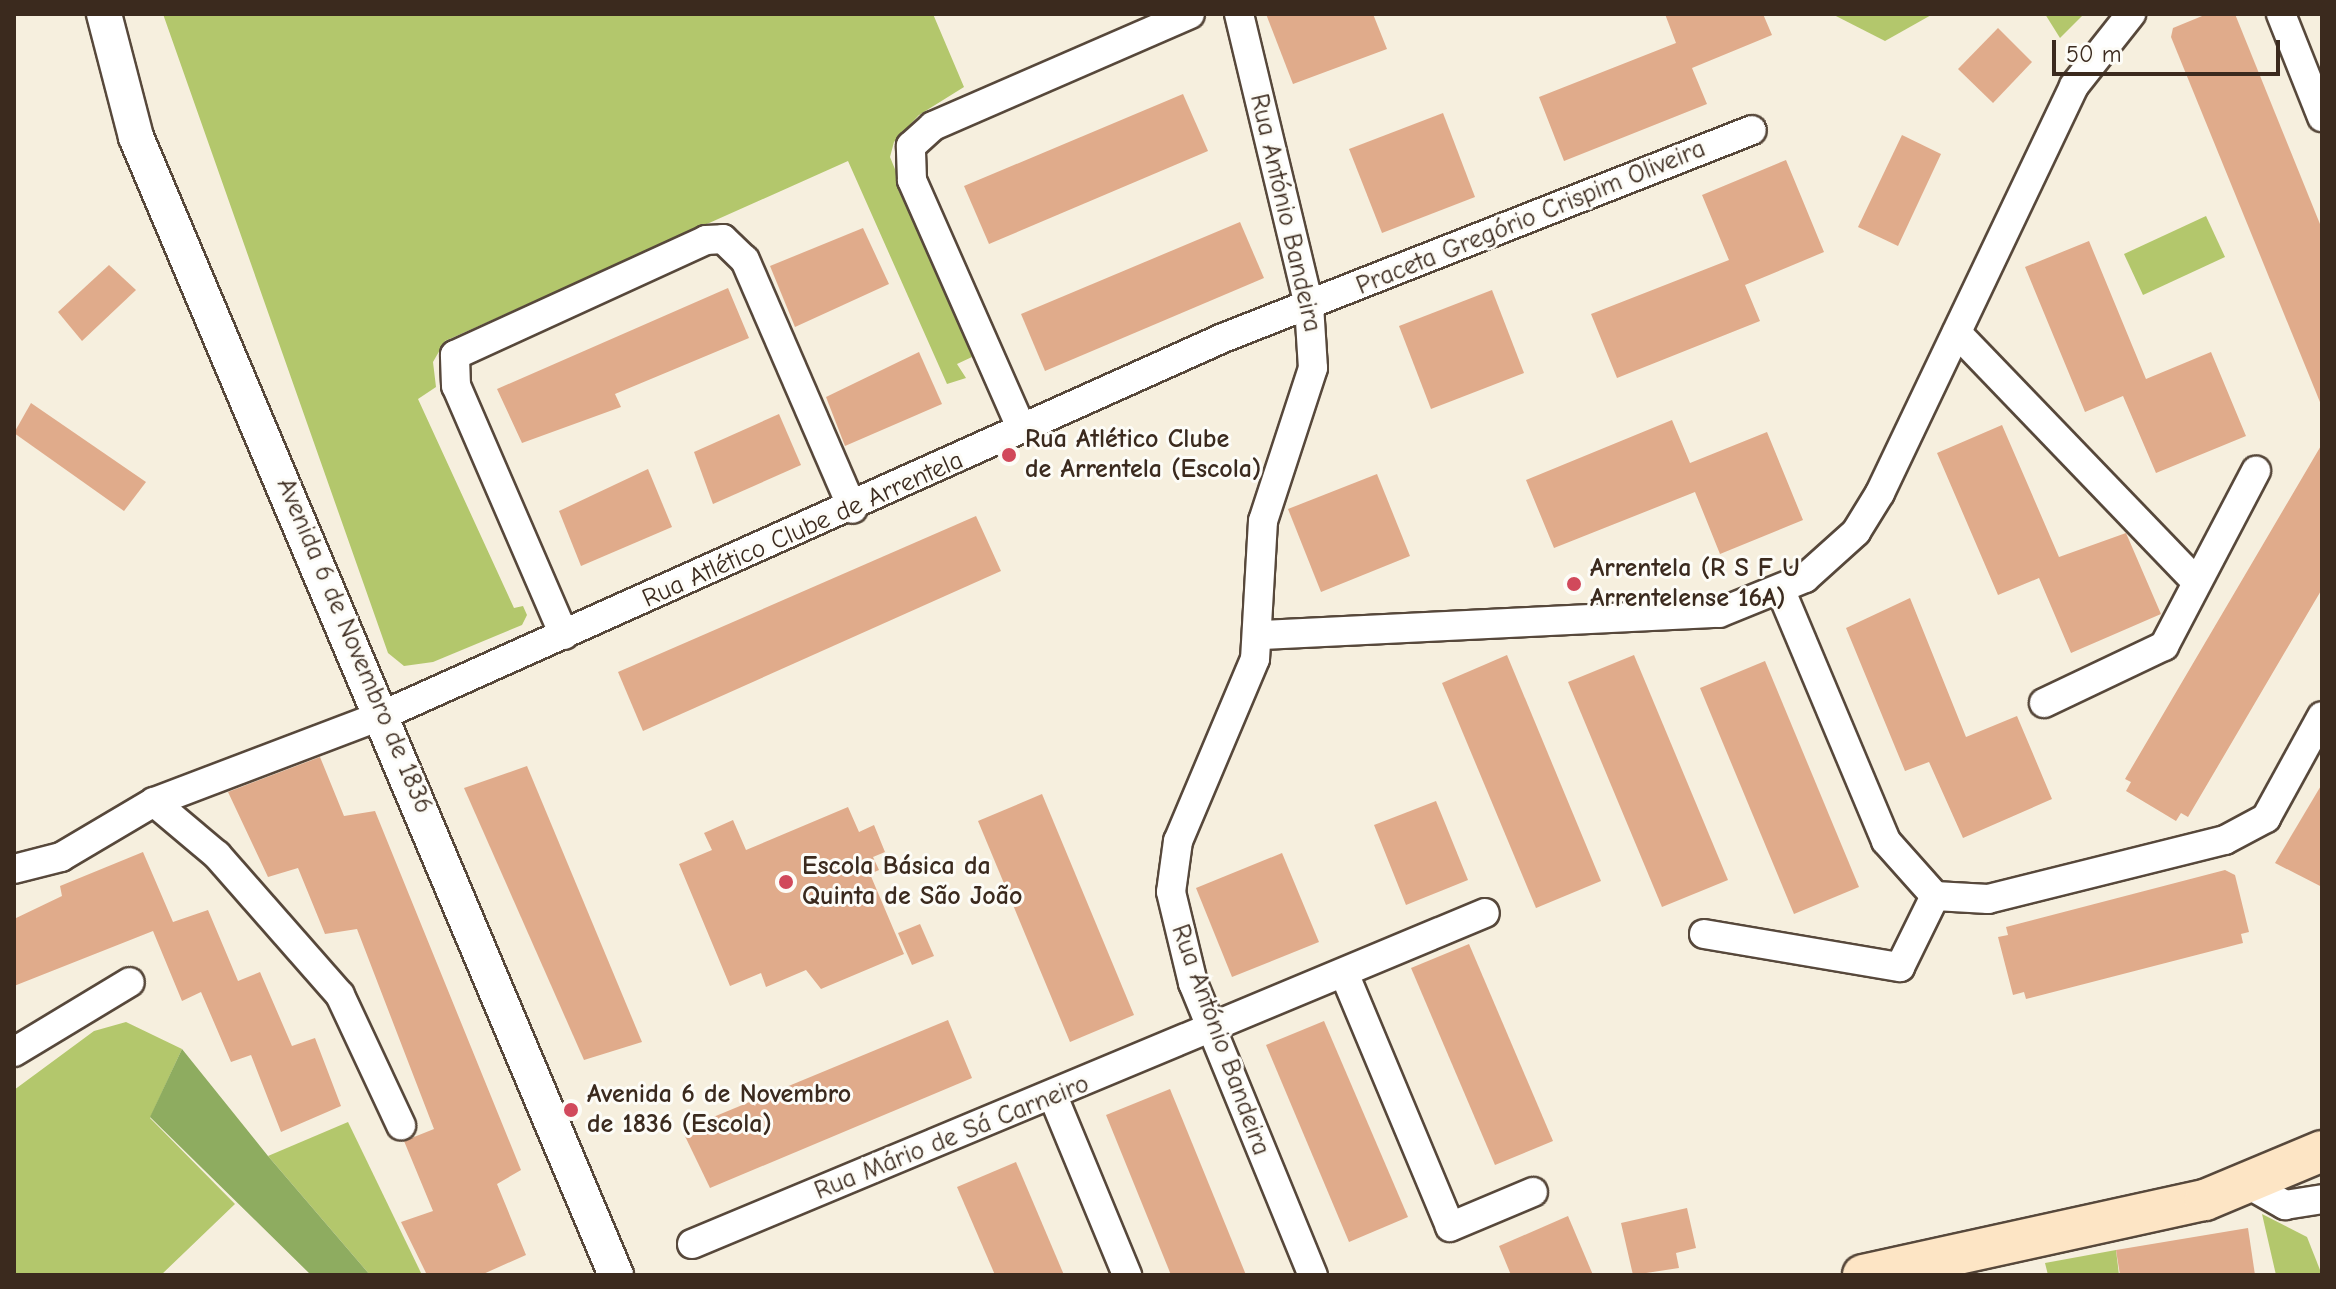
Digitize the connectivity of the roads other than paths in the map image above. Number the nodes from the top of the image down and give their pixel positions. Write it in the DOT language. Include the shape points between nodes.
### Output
graph roads {
  1 [pos="104,14"];
  2 [pos="1190,14"];
  3 [pos="1239,14"];
  4 [pos="2131,14"];
  5 [pos="2281,14"];
  6 [pos="2322,117"];
  7 [pos="1752,130"];
  8 [pos="1309,305"];
  9 [pos="1957,333"];
  10 [pos="1020,425"];
  11 [pos="2256,471"];
  12 [pos="853,509"];
  13 [pos="2196,581"];
  14 [pos="1781,591"];
  15 [pos="564,635"];
  16 [pos="1261,635"];
  17 [pos="2044,703"];
  18 [pos="383,715"];
  19 [pos="2322,716"];
  20 [pos="154,802"];
  21 [pos="27,866"];
  22 [pos="14,888"];
  23 [pos="1935,896"];
  24 [pos="1485,913"];
  25 [pos="1704,934"];
  26 [pos="1344,973"];
  27 [pos="130,982"];
  28 [pos="1211,1030"];
  29 [pos="14,1052"];
  30 [pos="1053,1096"];
  31 [pos="401,1125"];
  32 [pos="2322,1151"];
  33 [pos="2248,1184"];
  34 [pos="1533,1192"];
  35 [pos="2322,1199"];
  36 [pos="692,1244"];
  37 [pos="616,1275"];
  38 [pos="1127,1275"];
  39 [pos="1313,1275"];
  40 [pos="1863,1275"];
  1 -- 18 [label="street, Avenida 6 de Novembro de 1836" via="136,137"];
  2 -- 10 [label="street" via="933,126 911,146 912,180"];
  3 -- 8 [label="street, Rua António Bandeira"];
  4 -- 9 [label="street" via="2074,86"];
  5 -- 6 [label="street"];
  7 -- 8 [label="street, Praceta Gregório Crispim Oliveira"];
  8 -- 10 [label="street, Rua Atlético Clube de Arrentela"];
  8 -- 16 [label="street, Rua António Bandeira" via="1313,368 1263,521"];
  9 -- 13 [label="street"];
  9 -- 14 [label="street" via="1856,532"];
  10 -- 12 [label="street, Rua Atlético Clube de Arrentela" via="969,457"];
  11 -- 13 [label="street"];
  12 -- 15 [label="street, Rua Atlético Clube de Arrentela"];
  12 -- 15 [label="street" via="745,260 723,239 692,247 455,355 456,386"];
  13 -- 17 [label="street" via="2154,656"];
  14 -- 16 [label="street" via="1719,613"];
  14 -- 23 [label="street" via="1886,841"];
  15 -- 18 [label="street, Rua Atlético Clube de Arrentela"];
  16 -- 28 [label="street, Rua António Bandeira" via="1174,868 1174,921"];
  18 -- 20 [label="street, Rua Atlético Clube de Arrentela"];
  18 -- 37 [label="street, Avenida 6 de Novembro de 1836"];
  19 -- 23 [label="street" via="2266,818 2225,840 1988,899"];
  20 -- 21 [label="street, Rua Atlético Clube de Arrentela"];
  20 -- 31 [label="street" via="217,855 340,995"];
  21 -- 22 [label="street, Rua Atlético Clube de Arrentela"];
  23 -- 25 [label="street" via="1900,967"];
  24 -- 26 [label="street, Rua Mário de Sá Carneiro"];
  26 -- 28 [label="street, Rua Mário de Sá Carneiro"];
  26 -- 34 [label="street" via="1450,1227"];
  27 -- 29 [label="street"];
  28 -- 30 [label="street, Rua Mário de Sá Carneiro"];
  28 -- 39 [label="street, Rua António Bandeira"];
  30 -- 36 [label="street, Rua Mário de Sá Carneiro"];
  30 -- 38 [label="street"];
  32 -- 33 [label="main road"];
  33 -- 35 [label="street" via="2285,1205"];
  33 -- 40 [label="main road" via="2205,1200"];
}
